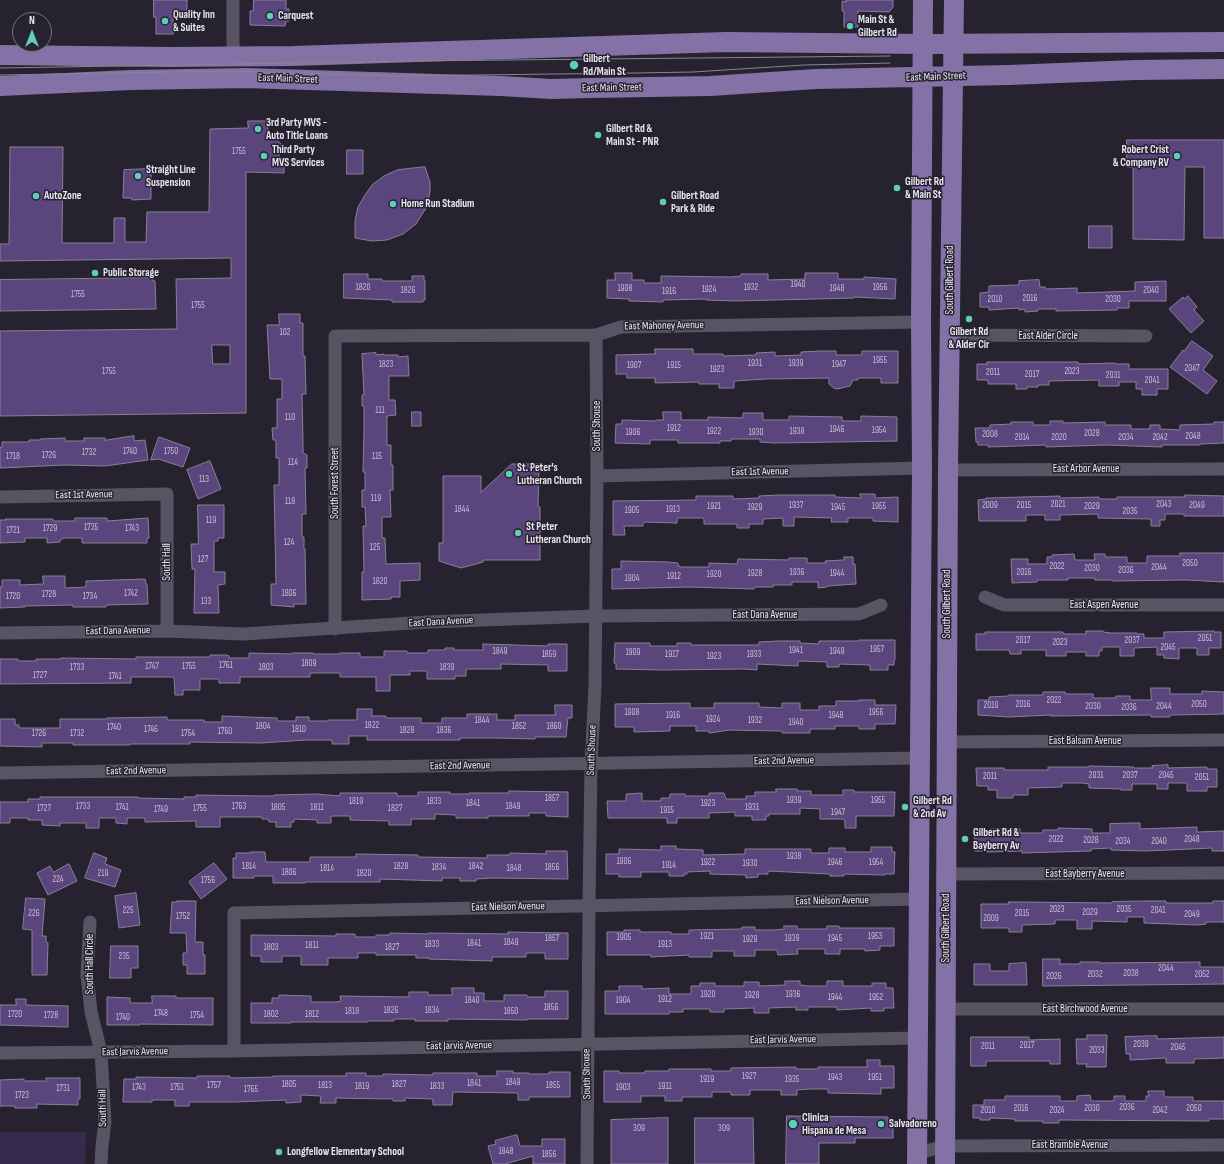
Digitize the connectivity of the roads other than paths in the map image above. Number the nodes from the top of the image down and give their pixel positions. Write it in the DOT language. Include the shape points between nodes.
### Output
graph roads {
  1 [pos="233,0"];
  2 [pos="923,0"];
  3 [pos="954,0"];
  4 [pos="1224,42"];
  5 [pos="922,44"];
  6 [pos="953,44"];
  7 [pos="0,56"];
  8 [pos="233,57"];
  9 [pos="1223,66"];
  10 [pos="953,76"];
  11 [pos="923,77"];
  12 [pos="0,86"];
  13 [pos="921,322"];
  14 [pos="950,335"];
  15 [pos="335,336"];
  16 [pos="596,336"];
  17 [pos="1146,336"];
  18 [pos="922,468"];
  19 [pos="1224,469"];
  20 [pos="948,470"];
  21 [pos="597,476"];
  22 [pos="167,494"];
  23 [pos="0,497"];
  24 [pos="986,597"];
  25 [pos="881,605"];
  26 [pos="1224,605"];
  27 [pos="595,616"];
  28 [pos="335,629"];
  29 [pos="167,631"];
  30 [pos="0,633"];
  31 [pos="1224,740"];
  32 [pos="947,742"];
  33 [pos="920,758"];
  34 [pos="591,764"];
  35 [pos="0,774"];
  36 [pos="1224,873"];
  37 [pos="946,874"];
  38 [pos="919,899"];
  39 [pos="588,905"];
  40 [pos="90,922"];
  41 [pos="945,1009"];
  42 [pos="1224,1009"];
  43 [pos="919,1038"];
  44 [pos="587,1044"];
  45 [pos="234,1051"];
  46 [pos="101,1052"];
  47 [pos="0,1053"];
  48 [pos="1224,1145"];
  49 [pos="945,1155"];
  50 [pos="917,1159"];
  51 [pos="101,1164"];
  52 [pos="587,1164"];
  1 -- 8 [label="street"];
  2 -- 5 [label="main road"];
  3 -- 6 [label="main road, South Gilbert Road"];
  4 -- 6 [label="main road, East Main Street"];
  5 -- 6 [label="main road, East Main Street"];
  5 -- 8 [label="main road, East Main Street" via="685,43"];
  5 -- 11 [label="main road"];
  6 -- 10 [label="main road, South Gilbert Road"];
  7 -- 8 [label="main road, East Main Street"];
  9 -- 10 [label="main road, East Main Street"];
  10 -- 11 [label="main road, East Main Street"];
  10 -- 14 [label="main road, South Gilbert Road"];
  11 -- 12 [label="main road, East Main Street" via="571,89 246,78"];
  11 -- 13 [label="main road"];
  13 -- 16 [label="street, East Mahoney Avenue" via="621,327"];
  13 -- 18 [label="main road"];
  14 -- 17 [label="street, East Alder Circle"];
  14 -- 20 [label="main road, South Gilbert Road"];
  15 -- 16 [label="street, East Mahoney Avenue"];
  15 -- 28 [label="street, South Forest Street"];
  16 -- 21 [label="street, South Shouse"];
  18 -- 21 [label="street, East 1st Avenue"];
  18 -- 33 [label="main road"];
  19 -- 20 [label="street, East Arbor Avenue"];
  20 -- 32 [label="main road, South Gilbert Road"];
  21 -- 27 [label="street, South Shouse"];
  22 -- 23 [label="street, East 1st Avenue"];
  22 -- 29 [label="street, South Hall"];
  24 -- 26 [label="street, East Aspen Avenue" via="1004,605"];
  25 -- 27 [label="street, East Dana Avenue" via="859,614"];
  27 -- 28 [label="street, East Dana Avenue" via="427,622"];
  27 -- 34 [label="street, South Shouse"];
  28 -- 29 [label="street, East Dana Avenue" via="243,634"];
  29 -- 30 [label="street, East Dana Avenue"];
  31 -- 32 [label="street, East Balsam Avenue"];
  32 -- 37 [label="main road, South Gilbert Road"];
  33 -- 34 [label="street, East 2nd Avenue"];
  33 -- 38 [label="main road"];
  34 -- 35 [label="street, East 2nd Avenue"];
  34 -- 39 [label="street, South Shouse"];
  36 -- 37 [label="street, East Bayberry Avenue"];
  37 -- 41 [label="main road, South Gilbert Road"];
  38 -- 39 [label="street, East Nielson Avenue"];
  38 -- 43 [label="main road"];
  39 -- 44 [label="street, South Shouse"];
  39 -- 45 [label="street, East Nielson Avenue" via="234,913"];
  40 -- 46 [label="street, South Hall Circle" via="87,975 91,1012"];
  41 -- 42 [label="street, East Birchwood Avenue"];
  41 -- 49 [label="main road, South Gilbert Road"];
  43 -- 44 [label="street, East Jarvis Avenue"];
  43 -- 50 [label="main road"];
  44 -- 45 [label="street, East Jarvis Avenue"];
  44 -- 52 [label="street, South Shouse"];
  45 -- 46 [label="street, East Jarvis Avenue"];
  46 -- 47 [label="street, East Jarvis Avenue"];
  46 -- 51 [label="street, South Hall" via="105,1122"];
  48 -- 49 [label="street, East Bramble Avenue"];
  49 -- 50 [label="street, East Bramble Avenue"];
}
